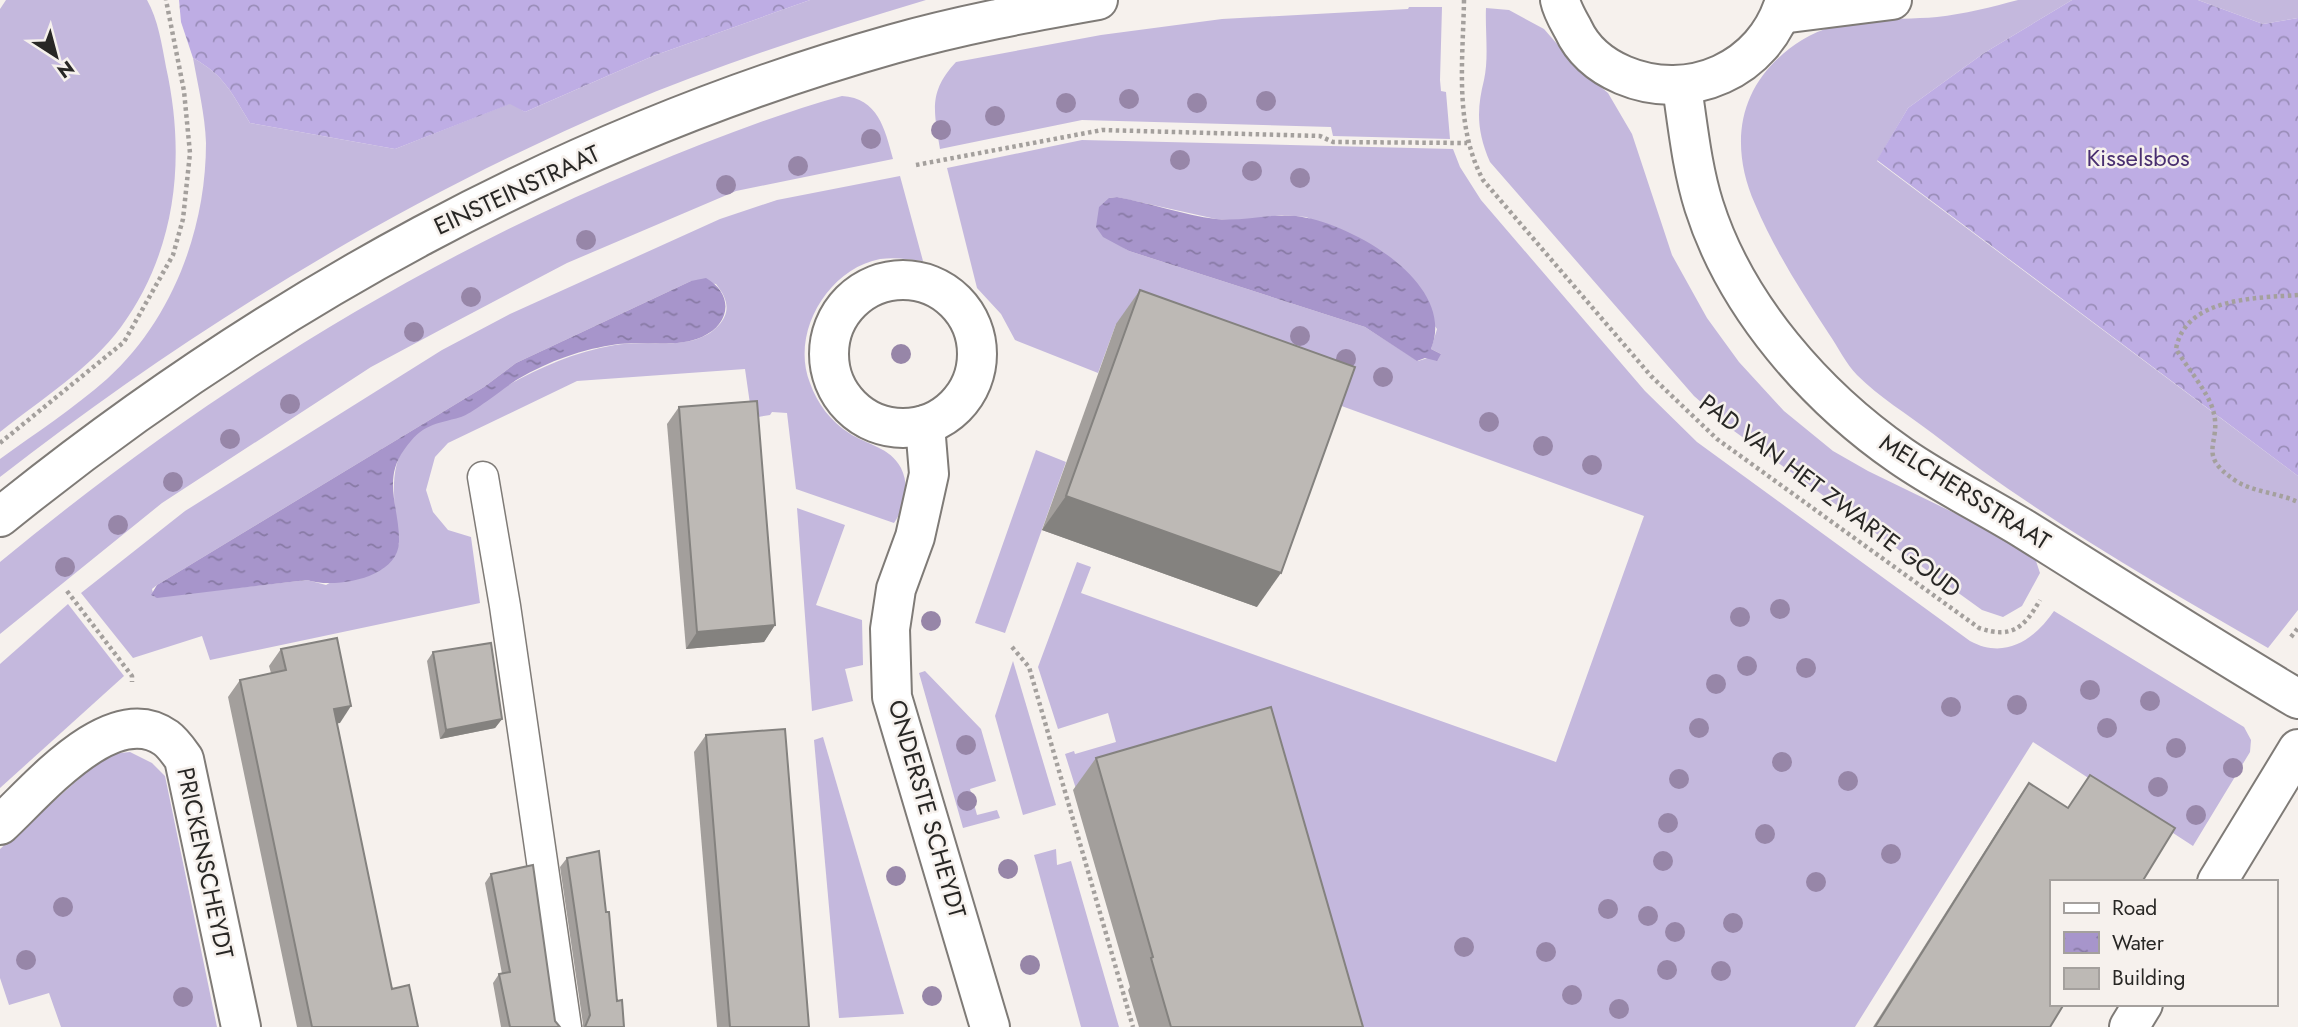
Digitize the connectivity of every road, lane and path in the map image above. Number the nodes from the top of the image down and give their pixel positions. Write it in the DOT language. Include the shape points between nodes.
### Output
graph roads {
  1 [pos="166,0"];
  2 [pos="1098,0"];
  3 [pos="1464,0"];
  4 [pos="1560,0"];
  5 [pos="1892,0"];
  6 [pos="1783,7"];
  7 [pos="1682,87"];
  8 [pos="1467,143"];
  9 [pos="916,165"];
  10 [pos="2298,295"];
  11 [pos="925,425"];
  12 [pos="0,443"];
  13 [pos="483,477"];
  14 [pos="2298,502"];
  15 [pos="0,517"];
  16 [pos="68,591"];
  17 [pos="2042,596"];
  18 [pos="1012,647"];
  19 [pos="2298,699"];
  20 [pos="136,728"];
  21 [pos="2298,749"];
  22 [pos="0,825"];
  23 [pos="2218,880"];
  24 [pos="2142,1006"];
  25 [pos="241,1027"];
  26 [pos="566,1027"];
  27 [pos="990,1027"];
  28 [pos="1133,1027"];
  29 [pos="2130,1027"];
  1 -- 12 [label="path" via="184,91 190,153 183,219 173,255 124,342"];
  2 -- 15 [label="street, EINSTEINSTRAAT" via="892,44 698,109 568,164 396,247 268,325 65,464"];
  3 -- 8 [label="path, PAD VAN HET ZWARTE GOUD"];
  4 -- 7 [label="street" via="1578,40 1609,69 1643,83"];
  5 -- 6 [label="street"];
  6 -- 7 [label="street" via="1769,37 1744,62 1717,78"];
  7 -- 19 [label="street, MELCHERSSTRAAT" via="1696,171 1718,238 1741,286 1781,344 1813,380 1901,456"];
  8 -- 9 [label="path" via="1333,142 1320,136 1102,130"];
  8 -- 17 [label="path, PAD VAN HET ZWARTE GOUD" via="1483,180 1499,202 1651,376 1717,439 1979,628 1995,633 2018,628"];
  10 -- 14 [label="path" via="2217,305 2194,320 2178,338 2176,349 2213,410 2212,456 2216,465 2239,483"];
  11 -- 27 [label="street, ONDERSTE SCHEYDT" via="929,474 915,537 896,589 890,629 892,697"];
  13 -- 26 [label="lane"];
  16 -- 20 [label="path" via="132,676"];
  18 -- 28 [label="path" via="1029,667"];
  20 -- 22 [label="street" via="89,744"];
  20 -- 25 [label="street, PRICKENSCHEYDT" via="166,737 184,759"];
  21 -- 23 [label="street"];
  24 -- 29 [label="street"];
}
